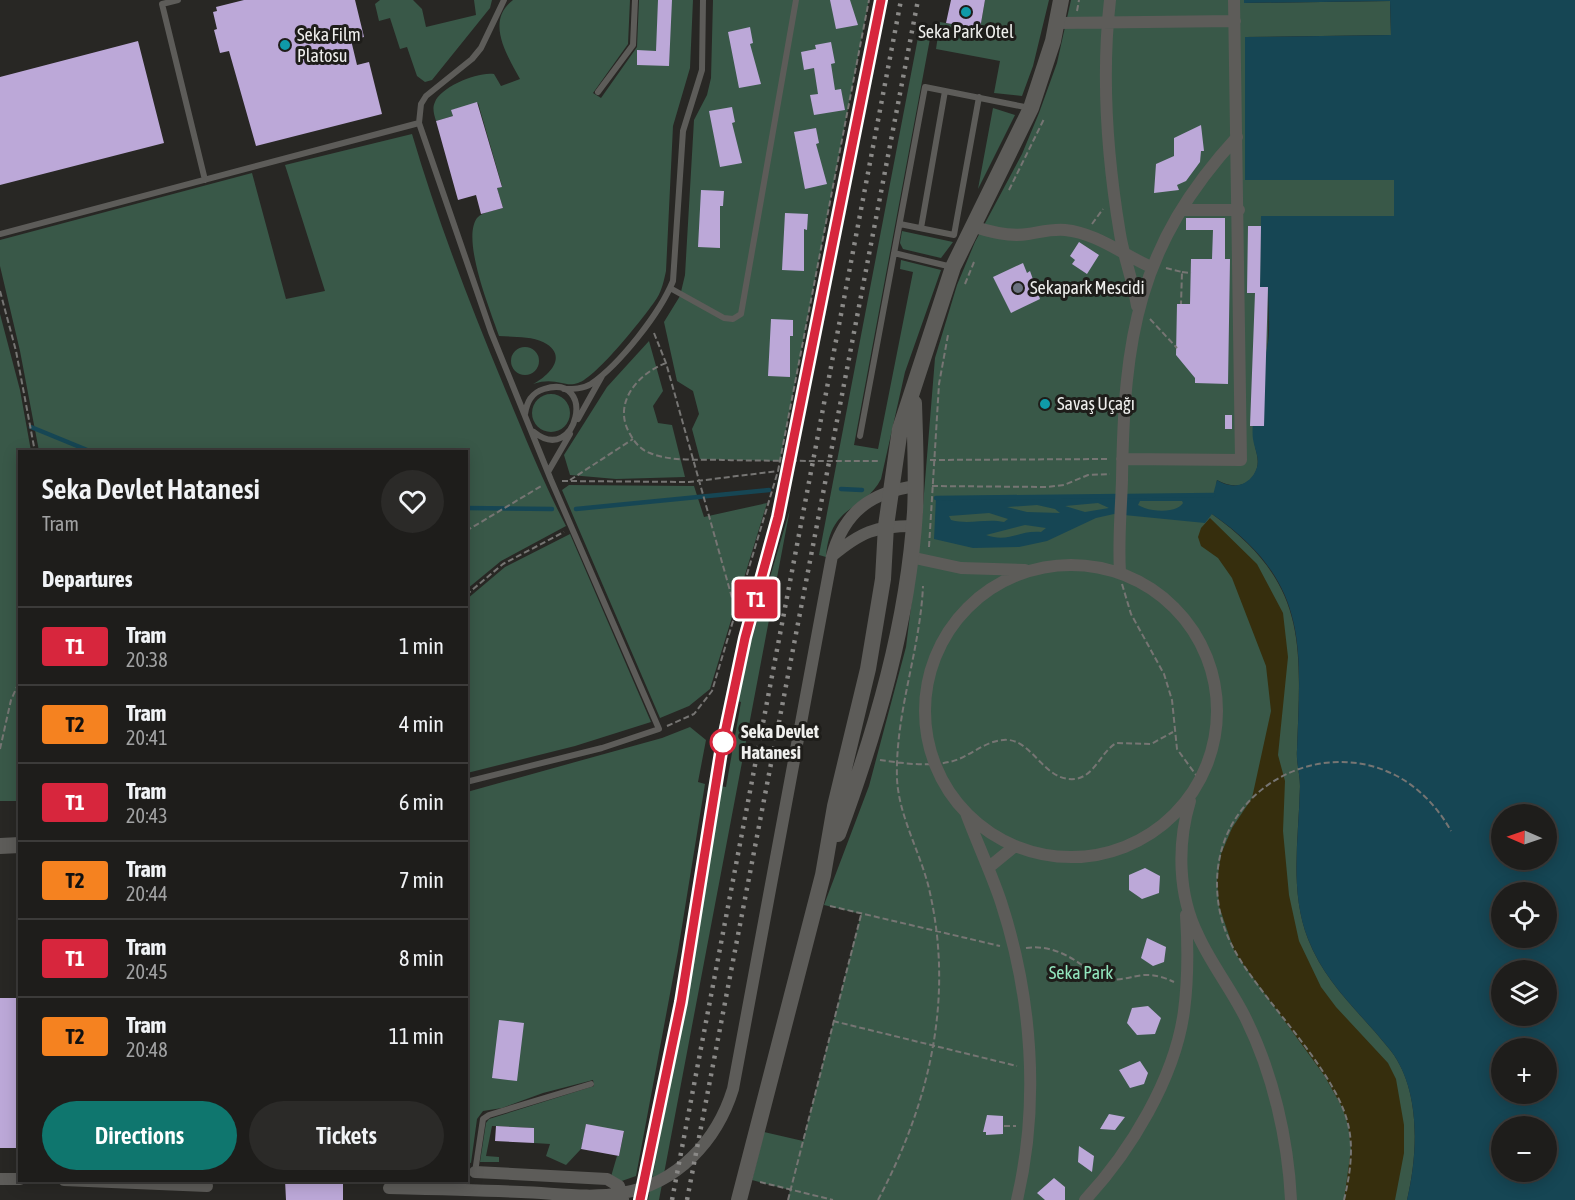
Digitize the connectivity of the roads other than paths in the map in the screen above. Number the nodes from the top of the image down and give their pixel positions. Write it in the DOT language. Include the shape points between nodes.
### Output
graph roads {
  1 [pos="178,0"];
  2 [pos="504,0"];
  3 [pos="635,0"];
  4 [pos="703,0"];
  5 [pos="796,0"];
  6 [pos="1061,0"];
  7 [pos="1110,0"];
  8 [pos="1234,0"];
  9 [pos="1235,21"];
  10 [pos="1056,23"];
  11 [pos="1108,23"];
  12 [pos="945,91"];
  13 [pos="598,92"];
  14 [pos="979,97"];
  15 [pos="1038,112"];
  16 [pos="419,123"];
  17 [pos="1237,137"];
  18 [pos="205,180"];
  19 [pos="1182,210"];
  20 [pos="1239,210"];
  21 [pos="900,224"];
  22 [pos="972,226"];
  23 [pos="921,228"];
  24 [pos="0,234"];
  25 [pos="894,253"];
  26 [pos="1124,255"];
  27 [pos="1152,265"];
  28 [pos="953,267"];
  29 [pos="670,288"];
  30 [pos="1138,307"];
  31 [pos="605,372"];
  32 [pos="913,384"];
  33 [pos="564,389"];
  34 [pos="525,415"];
  35 [pos="575,423"];
  36 [pos="532,431"];
  37 [pos="860,436"];
  38 [pos="1122,459"];
  39 [pos="548,472"];
  40 [pos="916,482"];
  41 [pos="891,490"];
  42 [pos="886,526"];
  43 [pos="913,526"];
  44 [pos="831,556"];
  45 [pos="918,559"];
  46 [pos="1035,570"];
  47 [pos="1120,572"];
  48 [pos="468,781"];
  49 [pos="1193,792"];
  50 [pos="963,806"];
  51 [pos="18,845"];
  52 [pos="0,846"];
  53 [pos="1015,846"];
  54 [pos="988,868"];
  55 [pos="823,875"];
  56 [pos="1185,896"];
  57 [pos="591,1084"];
  58 [pos="475,1172"];
  59 [pos="0,1179"];
  60 [pos="18,1179"];
  61 [pos="112,1182"];
  62 [pos="207,1186"];
  63 [pos="388,1188"];
  64 [pos="623,1200"];
  65 [pos="739,1200"];
  66 [pos="1017,1200"];
  67 [pos="1085,1200"];
  68 [pos="1291,1200"];
  1 -- 18 [label="lane" via="162,4"];
  2 -- 16 [label="lane" via="481,48 426,96"];
  3 -- 13 [label="lane" via="633,45"];
  4 -- 29 [label="lane" via="702,70 683,130 676,264"];
  5 -- 29 [label="lane" via="741,314 733,319 724,318"];
  6 -- 10 [label="main road"];
  7 -- 11 [label="street"];
  8 -- 9 [label="street"];
  9 -- 11 [label="street"];
  9 -- 17 [label="street"];
  10 -- 11 [label="street"];
  10 -- 15 [label="main road"];
  11 -- 26 [label="street" via="1106,129"];
  12 -- 14 [label="lane"];
  12 -- 21 [label="lane" via="925,87"];
  12 -- 23 [label="lane"];
  14 -- 15 [label="lane"];
  14 -- 23 [label="lane" via="954,235"];
  15 -- 22 [label="main road" via="1015,143"];
  16 -- 18 [label="lane"];
  16 -- 34 [label="lane" via="491,332"];
  17 -- 19 [label="street"];
  17 -- 20 [label="street"];
  18 -- 24 [label="lane"];
  19 -- 20 [label="street"];
  19 -- 27 [label="street"];
  20 -- 38 [label="street" via="1241,460"];
  21 -- 23 [label="lane"];
  21 -- 25 [label="lane"];
  22 -- 26 [label="street" via="1002,234 1051,229 1087,235"];
  22 -- 28 [label="main road"];
  25 -- 28 [label="lane"];
  25 -- 37 [label="lane"];
  26 -- 27 [label="street"];
  26 -- 30 [label="street"];
  27 -- 30 [label="street"];
  28 -- 32 [label="main road"];
  29 -- 31 [label="lane" via="650,322"];
  30 -- 38 [label="street" via="1124,394"];
  31 -- 33 [label="lane" via="590,385"];
  31 -- 35 [label="lane"];
  32 -- 40 [label="main road"];
  32 -- 41 [label="main road" via="900,429"];
  33 -- 34 [label="lane" via="553,387 530,397"];
  33 -- 35 [label="lane" via="578,409"];
  34 -- 36 [label="lane"];
  35 -- 36 [label="lane" via="566,434 550,439"];
  35 -- 39 [label="lane"];
  36 -- 39 [label="lane"];
  38 -- 47 [label="street"];
  39 -- 48 [label="lane" via="659,729"];
  40 -- 41 [label="street"];
  40 -- 43 [label="main road"];
  41 -- 42 [label="main road"];
  41 -- 44 [label="street" via="847,518"];
  42 -- 43 [label="street"];
  42 -- 44 [label="street" via="856,536"];
  42 -- 55 [label="main road" via="883,579 868,669 835,806"];
  43 -- 45 [label="main road"];
  44 -- 63 [label="street" via="733,1089 712,1136 676,1172 622,1194"];
  45 -- 46 [label="street" via="974,570"];
  45 -- 55 [label="main road" via="865,761"];
  46 -- 47 [label="street" via="1069,564"];
  46 -- 50 [label="street" via="986,594 960,616 928,668 922,707 924,734 932,762"];
  47 -- 49 [label="street" via="1155,589 1179,609 1194,631 1214,682 1215,723 1208,757"];
  49 -- 53 [label="street" via="1148,837 1107,855 1048,857"];
  49 -- 56 [label="street" via="1183,830"];
  50 -- 53 [label="street" via="994,835"];
  50 -- 54 [label="street"];
  51 -- 52 [label="main road"];
  53 -- 54 [label="street"];
  54 -- 66 [label="street" via="1009,932 1031,1070 1026,1151"];
  55 -- 65 [label="main road"];
  56 -- 67 [label="street" via="1185,1008 1169,1062 1138,1131"];
  56 -- 68 [label="street" via="1198,936 1247,1020 1260,1053 1283,1134"];
  57 -- 58 [label="lane" via="483,1119"];
  58 -- 64 [label="street" via="607,1179 619,1186"];
  59 -- 60 [label="street"];
  61 -- 62 [label="street"];
}
